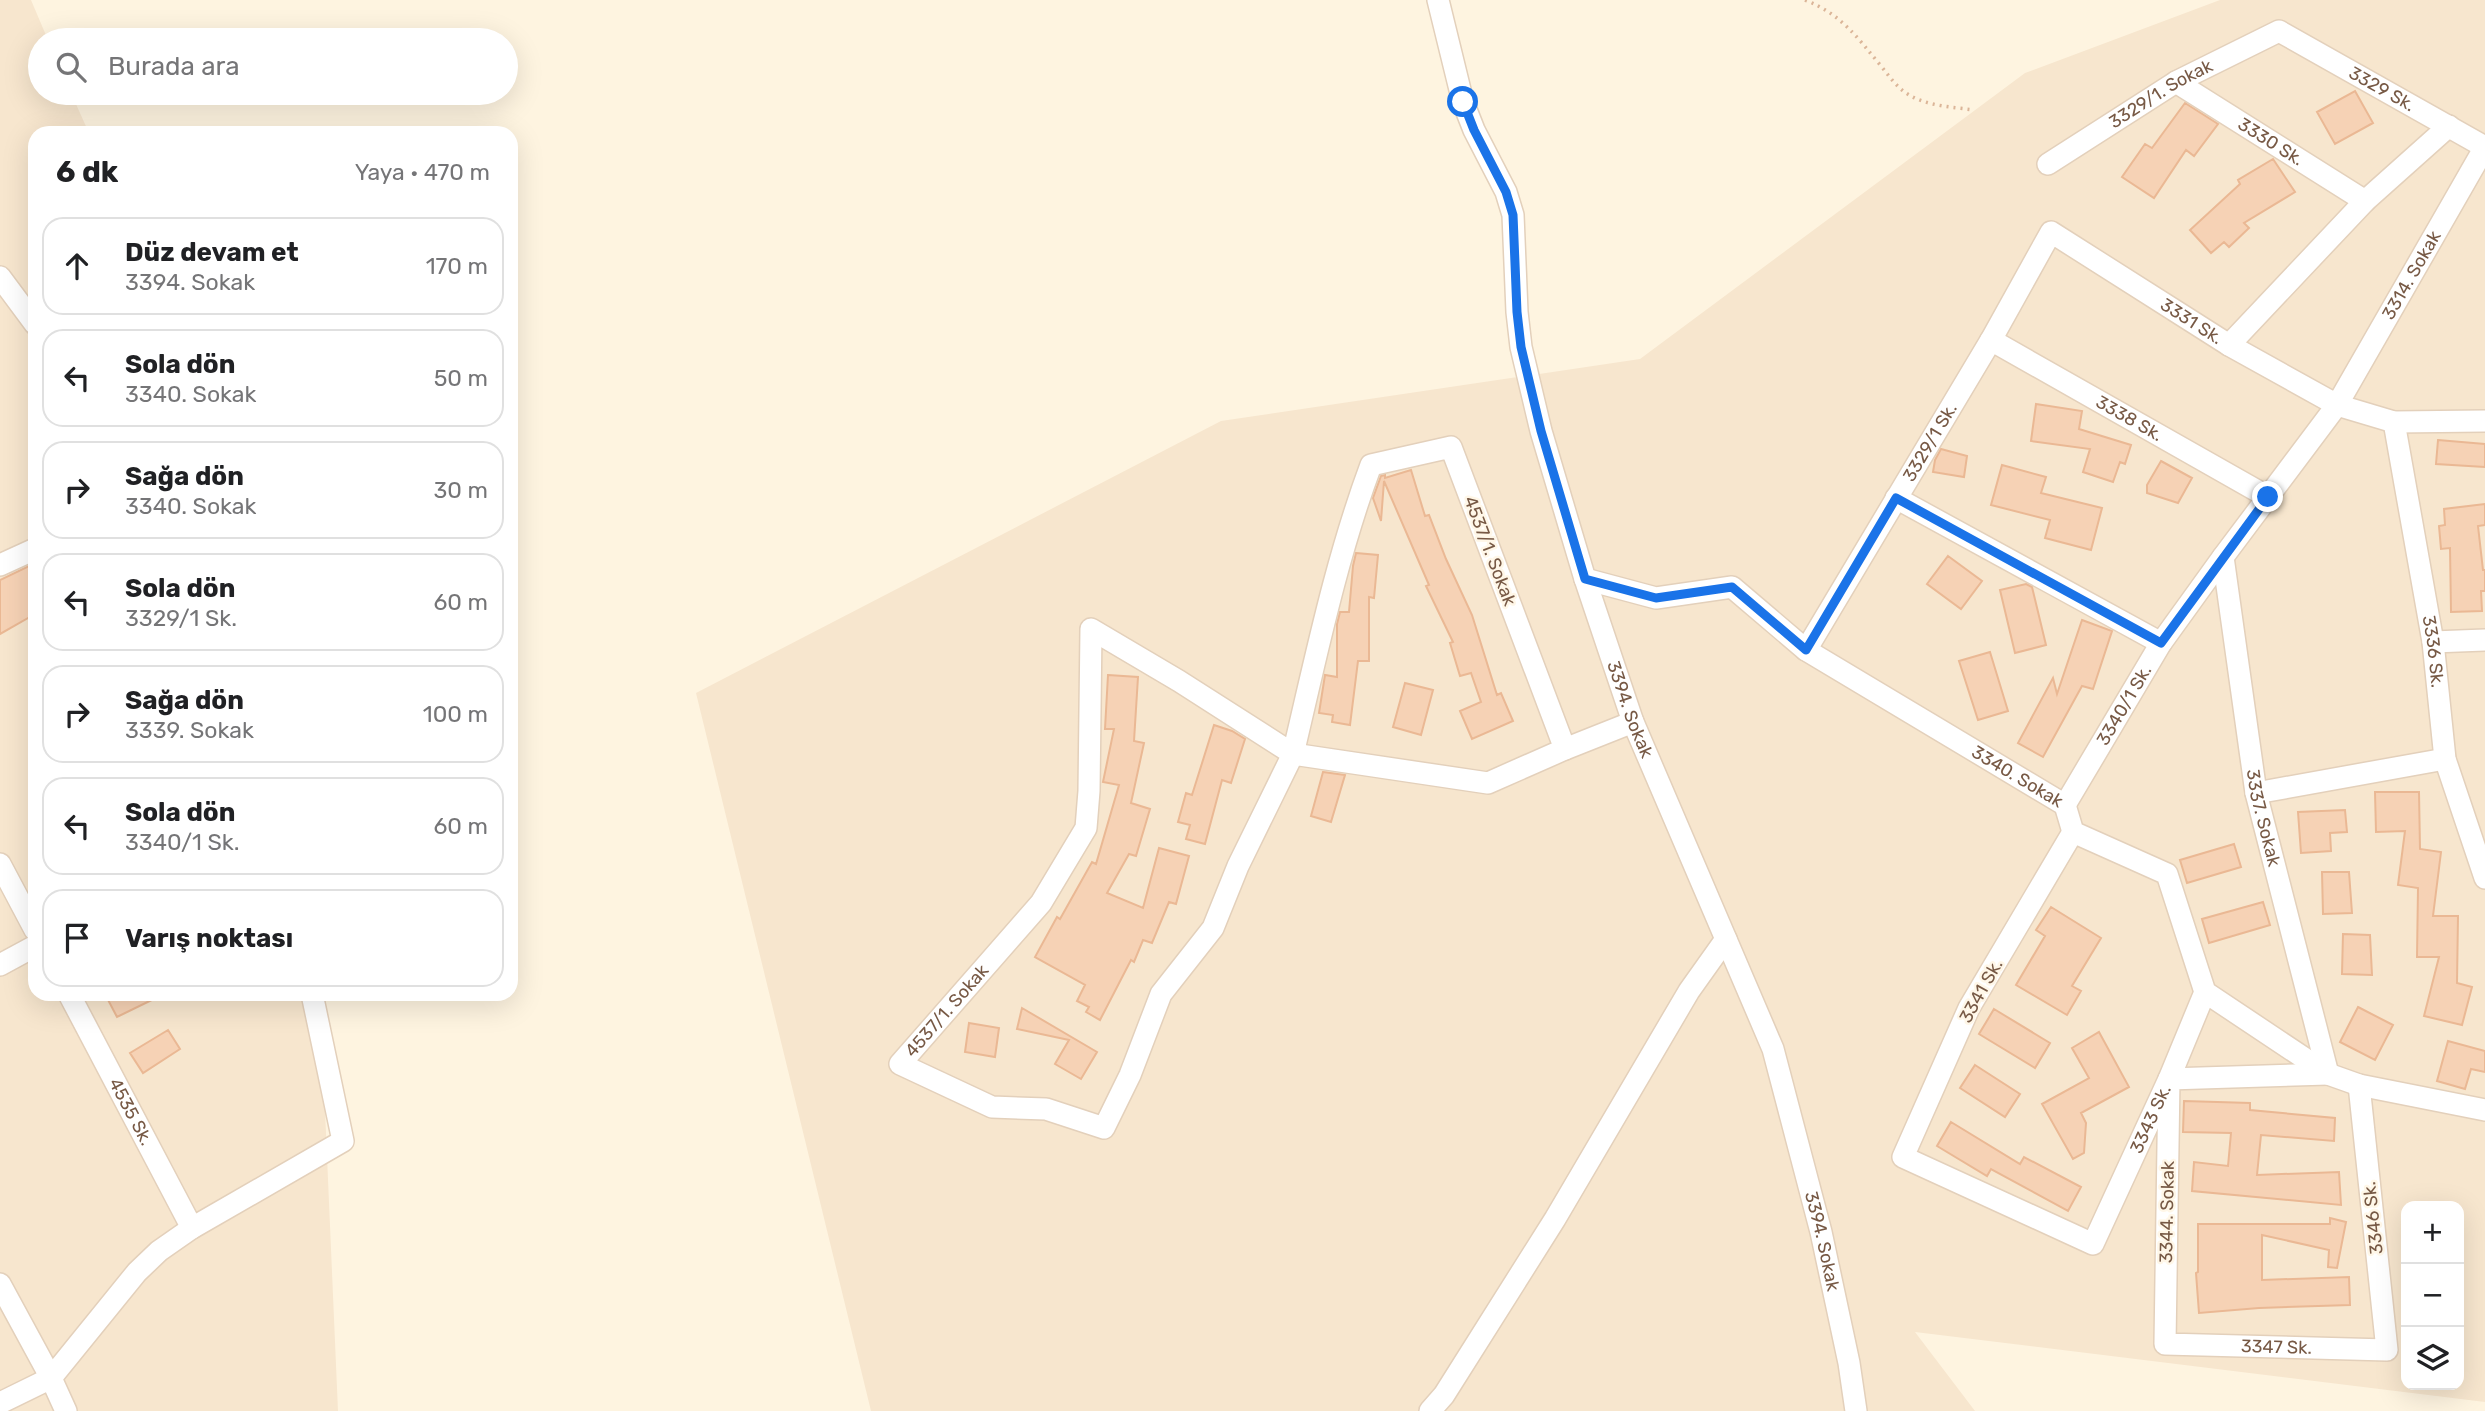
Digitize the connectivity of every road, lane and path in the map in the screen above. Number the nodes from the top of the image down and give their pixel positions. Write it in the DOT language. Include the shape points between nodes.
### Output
graph roads {
  1 [pos="1438,0"];
  2 [pos="1805,0"];
  3 [pos="2279,31"];
  4 [pos="2176,82"];
  5 [pos="1974,110"];
  6 [pos="2449,126"];
  7 [pos="2485,147"];
  8 [pos="2048,164"];
  9 [pos="2365,201"];
  10 [pos="2051,232"];
  11 [pos="0,277"];
  12 [pos="28,315"];
  13 [pos="1991,340"];
  14 [pos="2229,345"];
  15 [pos="2337,405"];
  16 [pos="2485,421"];
  17 [pos="2394,422"];
  18 [pos="2268,497"];
  19 [pos="1896,498"];
  20 [pos="28,552"];
  21 [pos="2223,557"];
  22 [pos="0,565"];
  23 [pos="1585,579"];
  24 [pos="2485,640"];
  25 [pos="2433,642"];
  26 [pos="2161,643"];
  27 [pos="1806,650"];
  28 [pos="1633,722"];
  29 [pos="1565,748"];
  30 [pos="1293,754"];
  31 [pos="2445,759"];
  32 [pos="2256,793"];
  33 [pos="2065,805"];
  34 [pos="2073,832"];
  35 [pos="0,864"];
  36 [pos="2485,878"];
  37 [pos="28,917"];
  38 [pos="1726,939"];
  39 [pos="28,950"];
  40 [pos="0,965"];
  41 [pos="2205,992"];
  42 [pos="72,1001"];
  43 [pos="313,1001"];
  44 [pos="2328,1074"];
  45 [pos="2169,1079"];
  46 [pos="2360,1084"];
  47 [pos="2485,1110"];
  48 [pos="192,1228"];
  49 [pos="2093,1244"];
  50 [pos="0,1284"];
  51 [pos="2165,1344"];
  52 [pos="2387,1350"];
  53 [pos="51,1378"];
  54 [pos="0,1403"];
  55 [pos="66,1411"];
  56 [pos="1430,1411"];
  57 [pos="1856,1411"];
  1 -- 23 [label="street, 3394. Sokak" via="1463,102 1513,215 1523,358"];
  2 -- 5 [label="path" via="1850,27 1908,95"];
  3 -- 4 [label="street, 3329/1. Sokak"];
  3 -- 6 [label="street, 3329 Sk."];
  4 -- 8 [label="street, 3329/1. Sokak"];
  4 -- 9 [label="street, 3330 Sk."];
  6 -- 7 [label="street, 3329 Sk."];
  6 -- 9 [label="street"];
  7 -- 15 [label="street, 3314. Sokak"];
  9 -- 14 [label="street"];
  10 -- 13 [label="street, 3329/1 Sk."];
  10 -- 14 [label="street, 3331 Sk."];
  11 -- 12 [label="street"];
  13 -- 18 [label="street, 3338 Sk."];
  13 -- 19 [label="street, 3329/1 Sk."];
  14 -- 15 [label="street, 3331 Sk."];
  15 -- 17 [label="street, 3331 Sk."];
  15 -- 18 [label="street, 3340/1 Sk."];
  16 -- 17 [label="street, 3331 Sk."];
  17 -- 25 [label="street, 3336 Sk."];
  18 -- 21 [label="street, 3340/1 Sk."];
  19 -- 26 [label="street"];
  19 -- 27 [label="street, 3329/1 Sk."];
  20 -- 22 [label="street"];
  21 -- 26 [label="street, 3340/1 Sk."];
  21 -- 32 [label="street, 3337. Sokak"];
  23 -- 27 [label="street, 3340. Sokak" via="1656,598 1732,587"];
  23 -- 28 [label="street, 3394. Sokak"];
  24 -- 25 [label="street"];
  25 -- 31 [label="street, 3336 Sk."];
  26 -- 33 [label="street, 3340/1 Sk."];
  27 -- 33 [label="street, 3340. Sokak"];
  28 -- 29 [label="street"];
  28 -- 38 [label="street, 3394. Sokak"];
  29 -- 30 [label="street, 4537/1. Sokak" via="1488,783"];
  29 -- 30 [label="street, 4537/1. Sokak" via="1451,447 1371,465 1345,541"];
  30 -- 30 [label="street, 4537/1. Sokak" via="1213,928 1161,994 1104,1128 1046,1109 992,1107 900,1064 1041,903 1086,828 1091,629"];
  31 -- 32 [label="street"];
  31 -- 36 [label="street, 3336 Sk."];
  32 -- 44 [label="street, 3337. Sokak"];
  33 -- 34 [label="street, 3340. Sokak"];
  34 -- 41 [label="street" via="2167,874"];
  34 -- 49 [label="street, 3341 Sk." via="1969,1008 1903,1157"];
  35 -- 37 [label="street"];
  38 -- 56 [label="street" via="1689,991 1555,1219"];
  38 -- 57 [label="street, 3394. Sokak" via="1773,1049 1821,1232"];
  39 -- 40 [label="street"];
  41 -- 44 [label="street"];
  41 -- 45 [label="street, 3343 Sk."];
  42 -- 48 [label="street, 4535 Sk."];
  43 -- 48 [label="street" via="343,1142"];
  44 -- 45 [label="street"];
  44 -- 46 [label="street"];
  45 -- 49 [label="street, 3343 Sk."];
  45 -- 51 [label="street, 3344. Sokak"];
  46 -- 47 [label="street"];
  46 -- 52 [label="street, 3346 Sk."];
  48 -- 53 [label="street" via="136,1272"];
  50 -- 53 [label="street"];
  51 -- 52 [label="street, 3347 Sk."];
  53 -- 54 [label="street"];
  53 -- 55 [label="street"];
}
